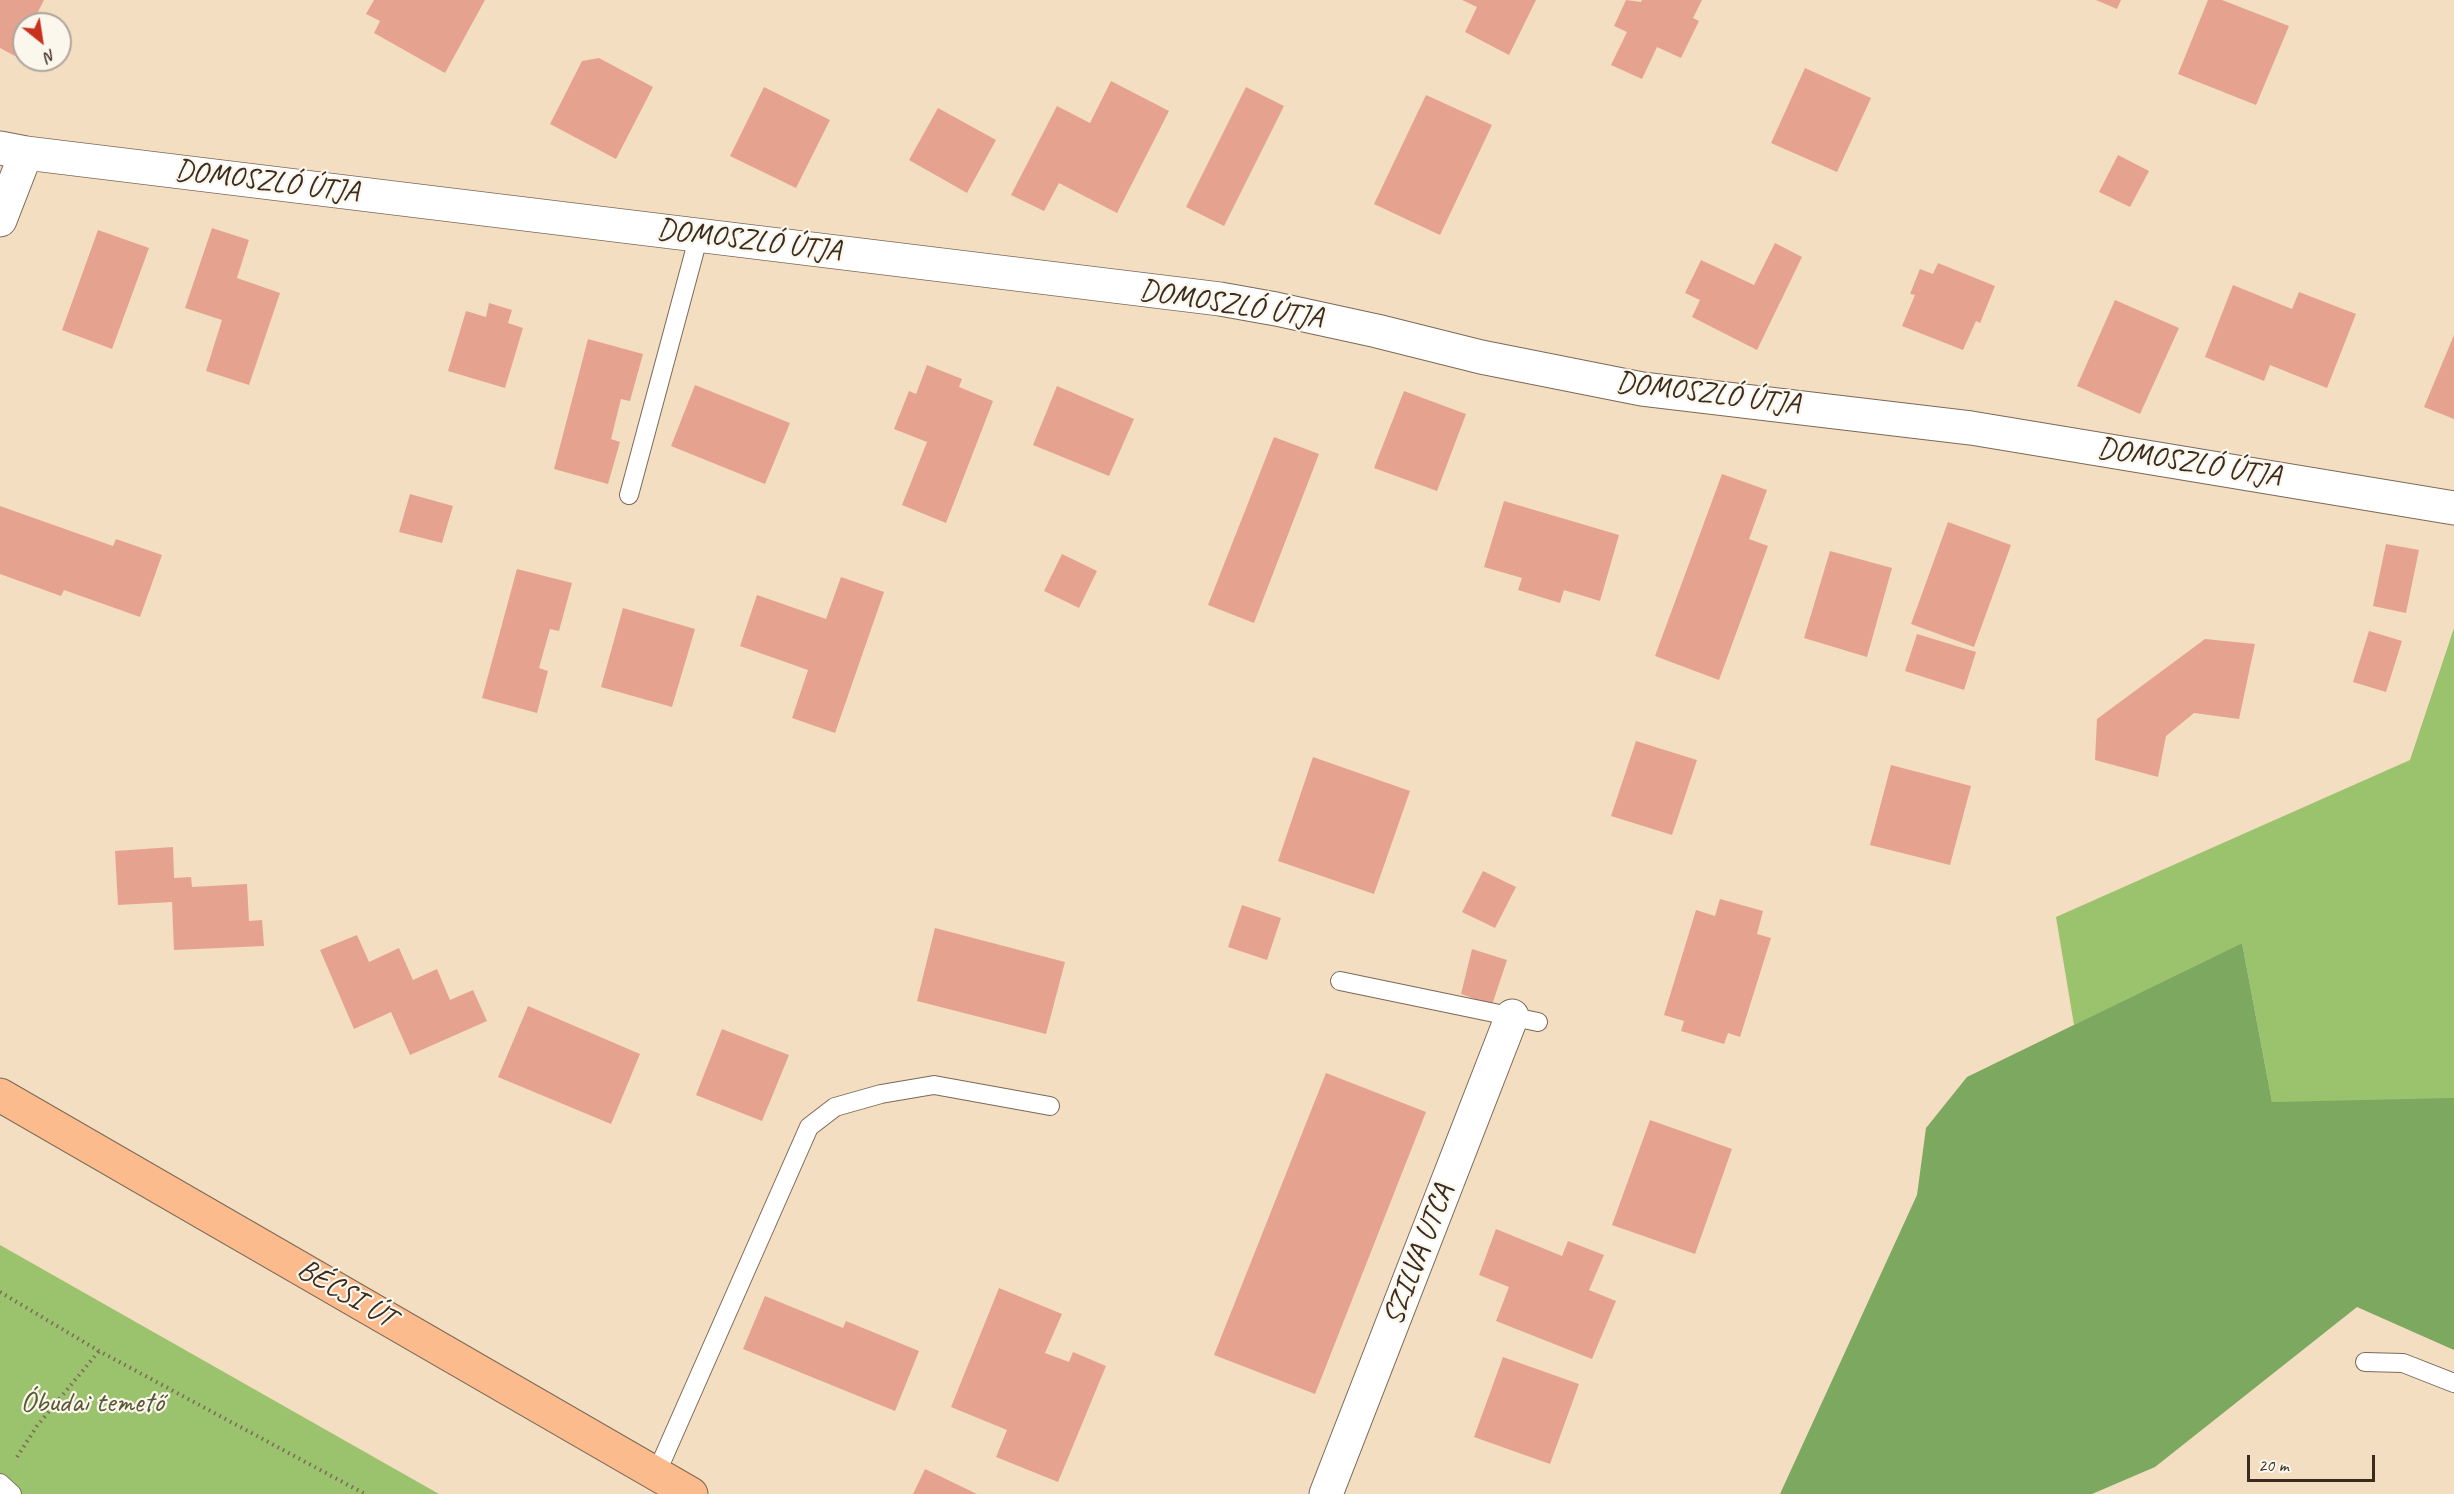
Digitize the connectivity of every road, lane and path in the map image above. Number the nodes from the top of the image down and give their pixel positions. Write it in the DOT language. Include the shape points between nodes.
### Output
graph roads {
  1 [pos="13,150"];
  2 [pos="0,220"];
  3 [pos="699,235"];
  4 [pos="629,495"];
  5 [pos="2454,508"];
  6 [pos="1340,981"];
  7 [pos="1525,1019"];
  8 [pos="0,1095"];
  9 [pos="1050,1106"];
  10 [pos="0,1292"];
  11 [pos="99,1351"];
  12 [pos="2365,1362"];
  13 [pos="2454,1383"];
  14 [pos="656,1474"];
  15 [pos="4,1486"];
  16 [pos="365,1494"];
  17 [pos="691,1494"];
  18 [pos="1326,1494"];
  1 -- 2 [label="street"];
  1 -- 3 [label="street, DOMOSZLÓ ÚTJA"];
  3 -- 4 [label="lane"];
  3 -- 5 [label="street, DOMOSZLÓ ÚTJA" via="1220,299 1642,388 1971,428"];
  6 -- 7 [label="lane"];
  7 -- 18 [label="street, SZILVA UTCA"];
  8 -- 14 [label="main road, BÉCSI ÚT"];
  9 -- 14 [label="lane" via="934,1085 835,1107 809,1127"];
  10 -- 11 [label="path"];
  11 -- 15 [label="path" via="38,1426"];
  11 -- 16 [label="path"];
  12 -- 13 [label="lane" via="2403,1363"];
  14 -- 17 [label="main road, BÉCSI ÚT"];
}
